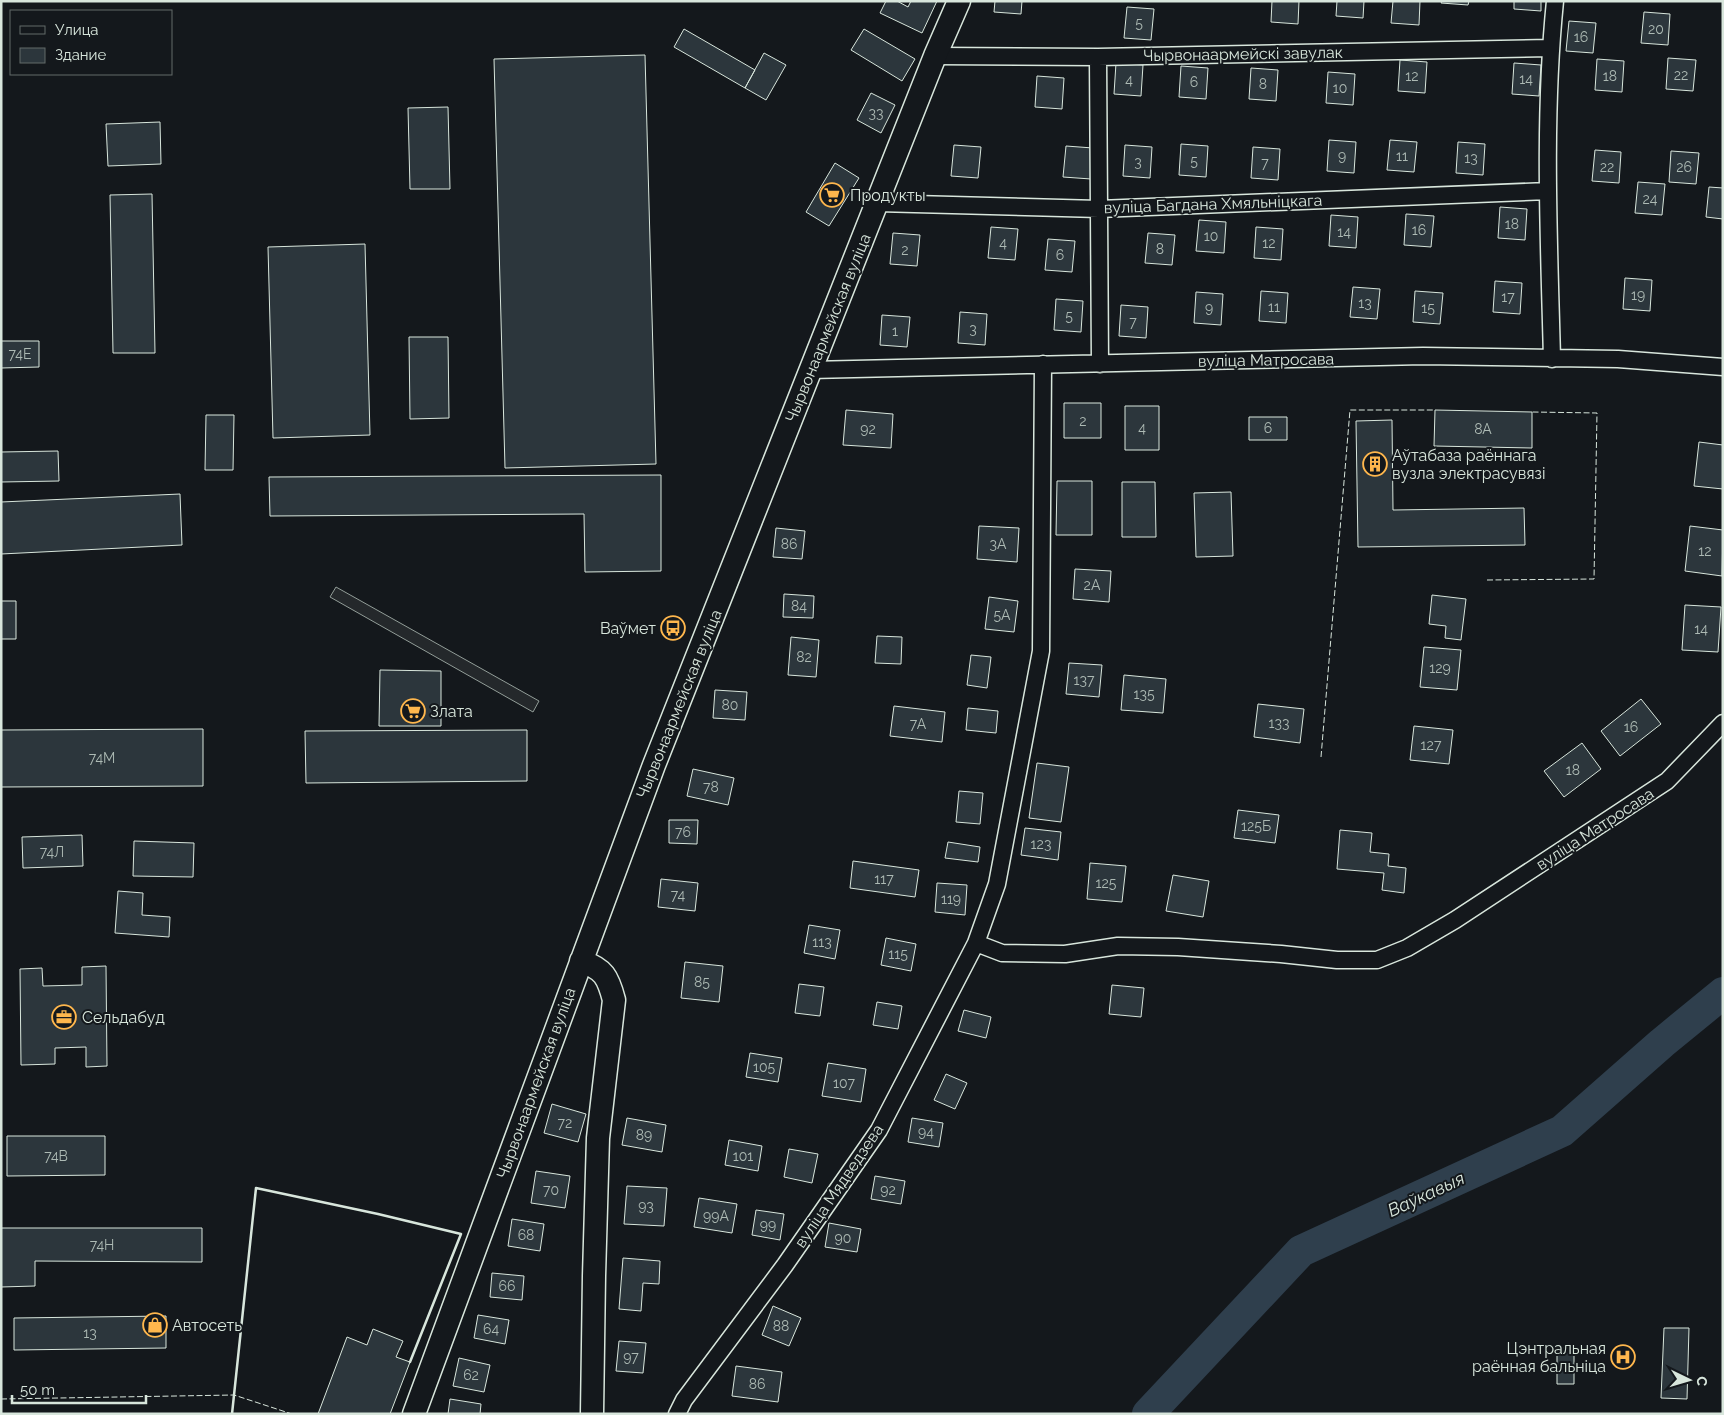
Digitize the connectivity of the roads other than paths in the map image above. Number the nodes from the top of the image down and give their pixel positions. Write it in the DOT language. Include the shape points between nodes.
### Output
graph roads {
  1 [pos="959,1"];
  2 [pos="1555,1"];
  3 [pos="1550,48"];
  4 [pos="935,56"];
  5 [pos="1098,57"];
  6 [pos="1548,191"];
  7 [pos="877,203"];
  8 [pos="1099,209"];
  9 [pos="1552,359"];
  10 [pos="1043,364"];
  11 [pos="1100,364"];
  12 [pos="1723,367"];
  13 [pos="810,370"];
  14 [pos="1723,723"];
  15 [pos="976,942"];
  16 [pos="581,961"];
  17 [pos="414,1414"];
  18 [pos="592,1414"];
  19 [pos="677,1414"];
  1 -- 4 [label="street, Чырвонаармейская вуліца"];
  2 -- 3 [label="street"];
  3 -- 5 [label="street, Чырвонаармейскі завулак"];
  3 -- 6 [label="street"];
  4 -- 5 [label="street, Чырвонаармейскі завулак"];
  4 -- 7 [label="street, Чырвонаармейская вуліца"];
  5 -- 8 [label="street"];
  6 -- 8 [label="street, вуліца Багдана Хмяльніцкага"];
  6 -- 9 [label="street"];
  7 -- 8 [label="street, вуліца Багдана Хмяльніцкага"];
  7 -- 13 [label="street, Чырвонаармейская вуліца"];
  8 -- 11 [label="street"];
  9 -- 11 [label="street, вуліца Матросава" via="1423,356"];
  9 -- 12 [label="street, вуліца Матросава" via="1618,359"];
  10 -- 11 [label="street, вуліца Матросава"];
  10 -- 13 [label="street, вуліца Матросава"];
  10 -- 15 [label="street, вуліца Мядведзева" via="1041,651 996,884"];
  13 -- 16 [label="street, Чырвонаармейская вуліца"];
  14 -- 15 [label="street, вуліца Матросава" via="1667,781 1455,920 1407,948 1377,960 1337,960 1178,946 1118,946 1066,954 1002,953"];
  15 -- 19 [label="street, вуліца Мядведзева" via="879,1130"];
  16 -- 17 [label="street, Чырвонаармейская вуліца"];
  16 -- 18 [label="street" via="602,972 614,1000 598,1138"];
}
